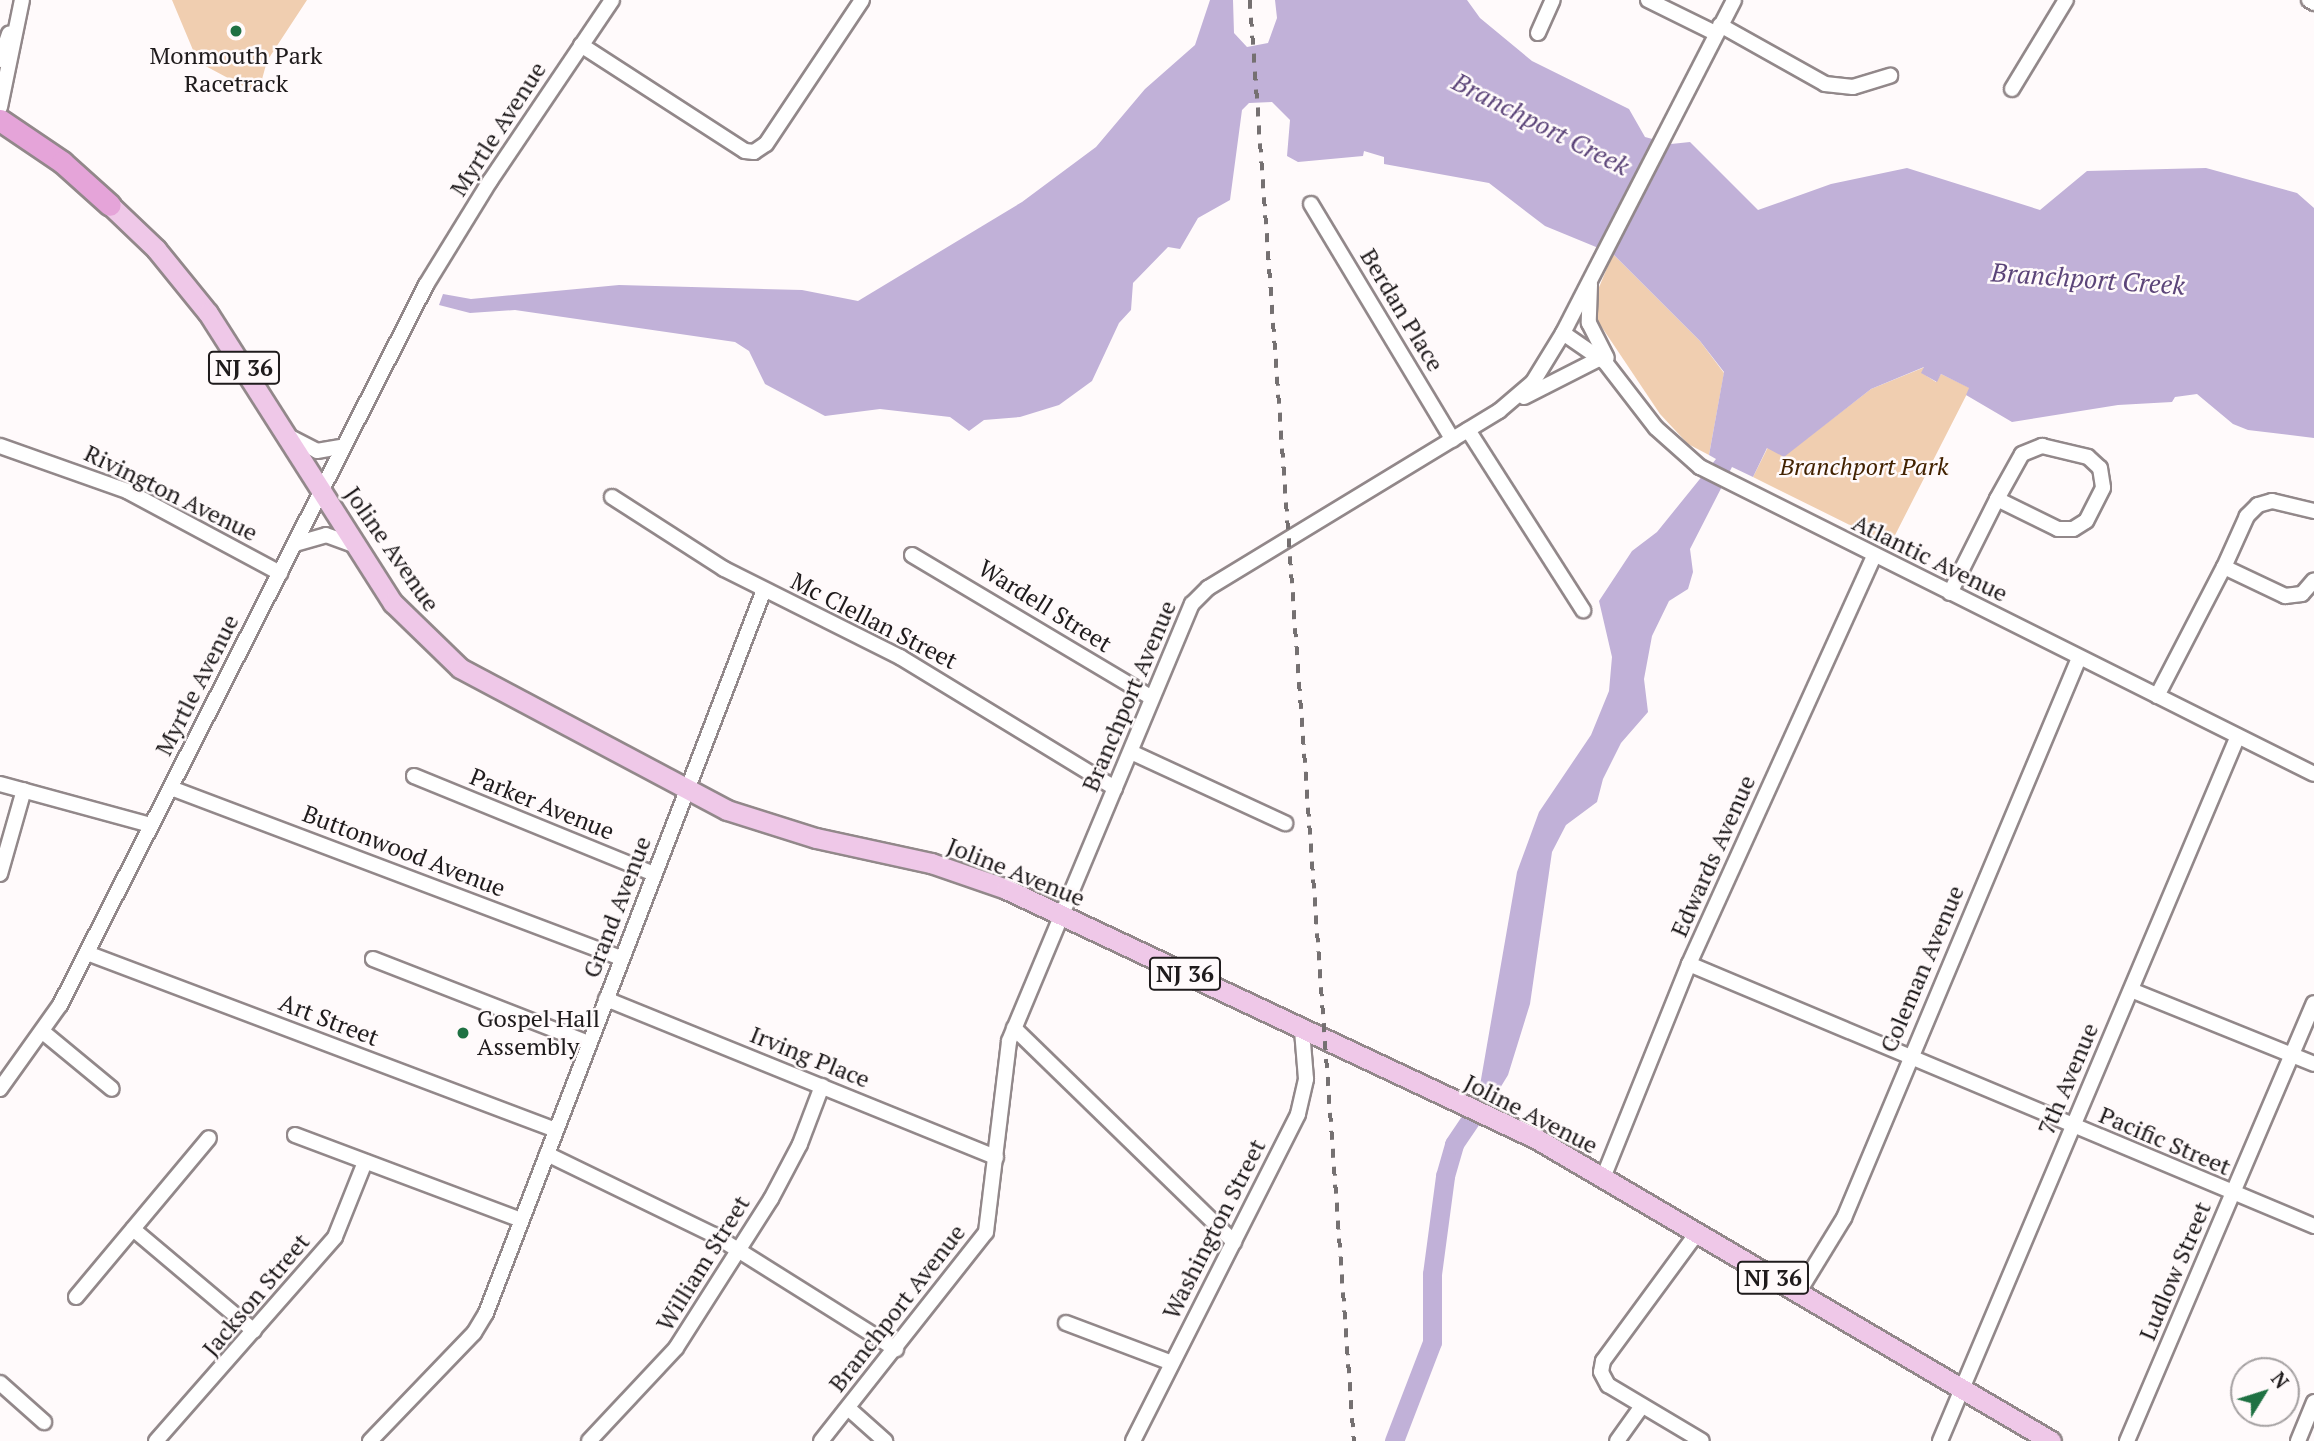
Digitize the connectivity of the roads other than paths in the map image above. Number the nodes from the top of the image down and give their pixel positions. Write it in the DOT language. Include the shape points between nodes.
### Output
graph roads {
  1 [pos="22,0"];
  2 [pos="612,0"];
  3 [pos="862,0"];
  4 [pos="1553,0"];
  5 [pos="1648,0"];
  6 [pos="1734,0"];
  7 [pos="2066,0"];
  8 [pos="2309,0"];
  9 [pos="2314,3"];
  10 [pos="1718,29"];
  11 [pos="1538,33"];
  12 [pos="581,45"];
  13 [pos="0,60"];
  14 [pos="1890,76"];
  15 [pos="2012,89"];
  16 [pos="0,107"];
  17 [pos="0,120"];
  18 [pos="0,138"];
  19 [pos="1311,204"];
  20 [pos="110,205"];
  21 [pos="1592,271"];
  22 [pos="1563,333"];
  23 [pos="1601,358"];
  24 [pos="1622,380"];
  25 [pos="1499,411"];
  26 [pos="1468,430"];
  27 [pos="287,434"];
  28 [pos="1453,440"];
  29 [pos="0,446"];
  30 [pos="344,446"];
  31 [pos="323,493"];
  32 [pos="612,496"];
  33 [pos="1997,499"];
  34 [pos="2314,511"];
  35 [pos="295,544"];
  36 [pos="359,547"];
  37 [pos="912,555"];
  38 [pos="1874,556"];
  39 [pos="2224,567"];
  40 [pos="279,573"];
  41 [pos="2314,580"];
  42 [pos="764,590"];
  43 [pos="1950,593"];
  44 [pos="1583,610"];
  45 [pos="2079,658"];
  46 [pos="2157,696"];
  47 [pos="1152,698"];
  48 [pos="2238,736"];
  49 [pos="1131,752"];
  50 [pos="2314,774"];
  51 [pos="414,776"];
  52 [pos="0,784"];
  53 [pos="171,788"];
  54 [pos="1115,788"];
  55 [pos="24,790"];
  56 [pos="687,790"];
  57 [pos="1285,823"];
  58 [pos="151,825"];
  59 [pos="0,874"];
  60 [pos="654,874"];
  61 [pos="1060,915"];
  62 [pos="87,953"];
  63 [pos="621,958"];
  64 [pos="373,959"];
  65 [pos="1689,964"];
  66 [pos="2131,990"];
  67 [pos="606,999"];
  68 [pos="2314,1003"];
  69 [pos="1014,1028"];
  70 [pos="1302,1030"];
  71 [pos="43,1032"];
  72 [pos="589,1043"];
  73 [pos="2293,1055"];
  74 [pos="1910,1059"];
  75 [pos="2314,1064"];
  76 [pos="822,1086"];
  77 [pos="0,1089"];
  78 [pos="113,1089"];
  79 [pos="2073,1126"];
  80 [pos="556,1130"];
  81 [pos="295,1135"];
  82 [pos="209,1138"];
  83 [pos="547,1154"];
  84 [pos="996,1157"];
  85 [pos="365,1162"];
  86 [pos="1603,1178"];
  87 [pos="2233,1194"];
  88 [pos="521,1220"];
  89 [pos="2314,1226"];
  90 [pos="133,1229"];
  91 [pos="1697,1233"];
  92 [pos="1234,1242"];
  93 [pos="738,1250"];
  94 [pos="1798,1293"];
  95 [pos="76,1297"];
  96 [pos="1066,1323"];
  97 [pos="254,1331"];
  98 [pos="896,1349"];
  99 [pos="1172,1363"];
  100 [pos="0,1383"];
  101 [pos="1962,1390"];
  102 [pos="2314,1402"];
  103 [pos="1642,1406"];
  104 [pos="848,1408"];
  105 [pos="44,1422"];
  106 [pos="156,1441"];
  107 [pos="370,1441"];
  108 [pos="589,1441"];
  109 [pos="821,1441"];
  110 [pos="885,1441"];
  111 [pos="1133,1441"];
  112 [pos="1617,1441"];
  113 [pos="1702,1441"];
  114 [pos="1940,1441"];
  115 [pos="2051,1441"];
  116 [pos="2127,1441"];
  117 [pos="2298,1441"];
  1 -- 13 [label="street"];
  1 -- 16 [label="street"];
  2 -- 12 [label="street, Myrtle Avenue"];
  3 -- 12 [label="street" via="766,144 754,152 736,145"];
  4 -- 11 [label="street"];
  5 -- 10 [label="street"];
  6 -- 10 [label="street, Branchport Avenue"];
  7 -- 15 [label="street"];
  8 -- 9 [label="street"];
  10 -- 14 [label="street" via="1825,84 1853,87"];
  10 -- 21 [label="street, Branchport Avenue"];
  12 -- 30 [label="street, Myrtle Avenue" via="422,292"];
  17 -- 20 [label="highway, NJ 36" via="62,162"];
  18 -- 20 [label="highway, NJ 36" via="65,173"];
  19 -- 28 [label="street, Berdan Place"];
  20 -- 27 [label="main road, Joline Avenue / NJ 36" via="184,282"];
  21 -- 22 [label="street, Branchport Avenue"];
  21 -- 24 [label="street" via="1589,323"];
  22 -- 23 [label="street, Atlantic Avenue"];
  22 -- 25 [label="street, Branchport Avenue" via="1533,382"];
  23 -- 24 [label="street, Atlantic Avenue"];
  23 -- 25 [label="street"];
  24 -- 38 [label="street, Atlantic Avenue" via="1656,428 1703,469"];
  25 -- 26 [label="street, Branchport Avenue"];
  26 -- 28 [label="street, Branchport Avenue"];
  26 -- 44 [label="street"];
  27 -- 30 [label="street" via="317,450"];
  27 -- 31 [label="main road, Joline Avenue / NJ 36"];
  28 -- 47 [label="street, Branchport Avenue" via="1198,597"];
  29 -- 40 [label="street, Rivington Avenue" via="127,491"];
  30 -- 31 [label="street, Myrtle Avenue"];
  31 -- 35 [label="street, Myrtle Avenue"];
  31 -- 36 [label="main road, Joline Avenue / NJ 36"];
  32 -- 42 [label="street, Mc Clellan Street"];
  33 -- 33 [label="street" via="2022,454 2036,446 2088,457 2104,477 2086,521 2073,529 2058,529"];
  33 -- 43 [label="street"];
  34 -- 39 [label="street" via="2272,501 2258,505 2247,516"];
  35 -- 36 [label="street" via="326,535"];
  35 -- 40 [label="street, Myrtle Avenue"];
  36 -- 56 [label="main road, Joline Avenue / NJ 36" via="410,623 460,668"];
  37 -- 47 [label="street, Wardell Street"];
  38 -- 43 [label="street, Atlantic Avenue"];
  38 -- 65 [label="street, Edwards Avenue"];
  39 -- 41 [label="street" via="2285,596 2302,594"];
  39 -- 46 [label="street"];
  40 -- 53 [label="street, Myrtle Avenue"];
  42 -- 54 [label="street, Mc Clellan Street" via="900,657"];
  42 -- 56 [label="street, Grand Avenue"];
  43 -- 45 [label="street, Atlantic Avenue"];
  45 -- 46 [label="street, Atlantic Avenue"];
  45 -- 74 [label="street, Coleman Avenue"];
  46 -- 48 [label="street, Atlantic Avenue"];
  47 -- 49 [label="street, Branchport Avenue"];
  48 -- 50 [label="street, Atlantic Avenue"];
  48 -- 66 [label="street, 7th Avenue"];
  49 -- 54 [label="street, Branchport Avenue"];
  49 -- 57 [label="street"];
  51 -- 60 [label="street, Parker Avenue"];
  52 -- 55 [label="street"];
  53 -- 58 [label="street, Myrtle Avenue"];
  53 -- 63 [label="street, Buttonwood Avenue"];
  54 -- 61 [label="street, Branchport Avenue"];
  55 -- 58 [label="street"];
  55 -- 59 [label="street"];
  56 -- 60 [label="street, Grand Avenue"];
  56 -- 61 [label="main road, Joline Avenue / NJ 36" via="778,828 966,873"];
  58 -- 62 [label="street, Myrtle Avenue"];
  60 -- 63 [label="street, Grand Avenue"];
  61 -- 69 [label="street, Branchport Avenue"];
  61 -- 70 [label="main road, Joline Avenue / NJ 36"];
  62 -- 71 [label="street, Myrtle Avenue"];
  62 -- 80 [label="street, Art Street"];
  63 -- 67 [label="street, Grand Avenue"];
  64 -- 72 [label="street"];
  65 -- 74 [label="street, Pacific Street"];
  65 -- 86 [label="street, Edwards Avenue"];
  66 -- 73 [label="street"];
  66 -- 79 [label="street, 7th Avenue"];
  67 -- 72 [label="street, Grand Avenue"];
  67 -- 76 [label="street, Irving Place"];
  68 -- 73 [label="street, Ludlow Street"];
  69 -- 84 [label="street, Branchport Avenue" via="1002,1084"];
  69 -- 92 [label="street"];
  70 -- 86 [label="main road, Joline Avenue / NJ 36" via="1494,1120"];
  70 -- 92 [label="street, Washington Street" via="1304,1096"];
  71 -- 77 [label="street, Myrtle Avenue"];
  71 -- 78 [label="street"];
  72 -- 80 [label="street, Grand Avenue"];
  73 -- 75 [label="street"];
  73 -- 87 [label="street, Ludlow Street"];
  74 -- 79 [label="street, Pacific Street"];
  74 -- 94 [label="street, Coleman Avenue" via="1844,1219"];
  76 -- 84 [label="street, Irving Place"];
  76 -- 93 [label="street, William Street" via="800,1144"];
  79 -- 87 [label="street, Pacific Street"];
  79 -- 101 [label="street, 7th Avenue"];
  80 -- 83 [label="street, Grand Avenue"];
  81 -- 85 [label="street"];
  82 -- 90 [label="street"];
  83 -- 88 [label="street, Grand Avenue"];
  83 -- 93 [label="street"];
  84 -- 98 [label="street, Branchport Avenue" via="982,1241"];
  85 -- 88 [label="street"];
  85 -- 97 [label="street, Jackson Street" via="339,1231"];
  86 -- 91 [label="main road, Joline Avenue / NJ 36"];
  87 -- 89 [label="street, Pacific Street"];
  87 -- 116 [label="street, Ludlow Street"];
  88 -- 107 [label="street, Grand Avenue" via="478,1327"];
  90 -- 95 [label="street"];
  90 -- 97 [label="street"];
  91 -- 94 [label="main road, Joline Avenue / NJ 36"];
  91 -- 103 [label="street" via="1602,1365 1608,1385"];
  92 -- 99 [label="street, Washington Street"];
  93 -- 98 [label="street"];
  93 -- 108 [label="street, William Street" via="656,1376"];
  94 -- 101 [label="main road, Joline Avenue / NJ 36"];
  96 -- 99 [label="street"];
  97 -- 106 [label="street, Jackson Street"];
  98 -- 104 [label="street, Branchport Avenue"];
  99 -- 111 [label="street, Washington Street"];
  100 -- 105 [label="street"];
  101 -- 114 [label="street, 7th Avenue"];
  101 -- 115 [label="main road, Joline Avenue / NJ 36"];
  102 -- 117 [label="street"];
  103 -- 112 [label="street"];
  103 -- 113 [label="street"];
  104 -- 109 [label="street, Branchport Avenue"];
  104 -- 110 [label="street"];
}
